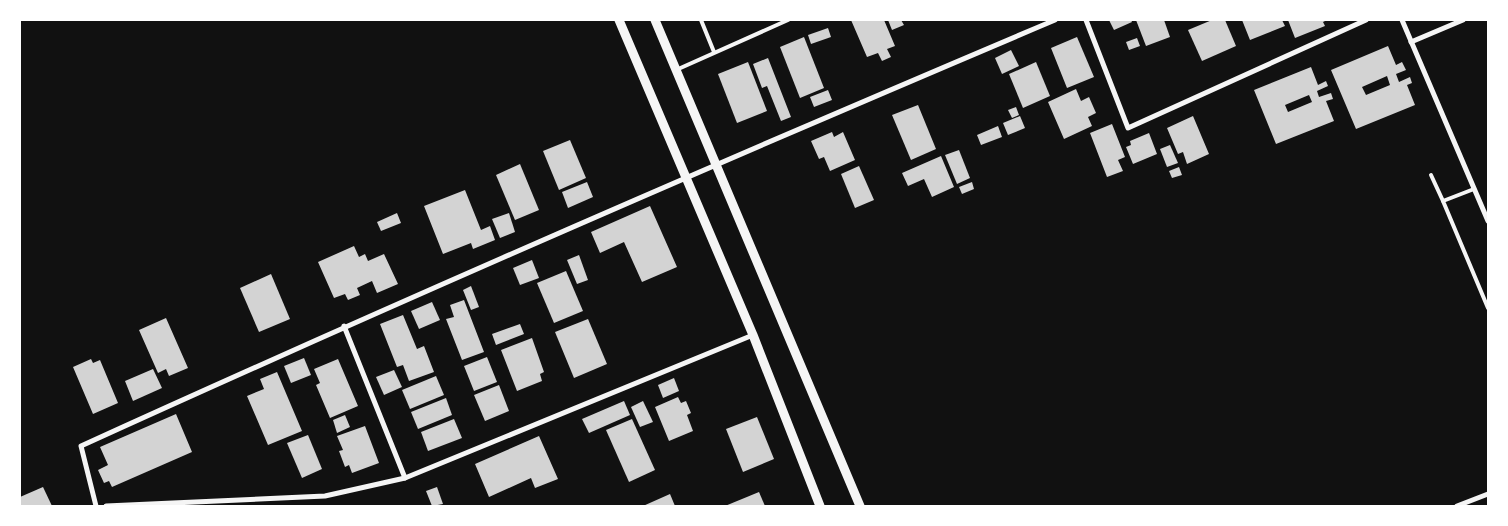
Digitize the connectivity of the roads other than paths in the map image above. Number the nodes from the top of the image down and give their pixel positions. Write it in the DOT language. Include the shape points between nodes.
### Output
graph roads {
  1 [pos="618,20"];
  2 [pos="654,20"];
  3 [pos="702,20"];
  4 [pos="788,20"];
  5 [pos="1055,20"];
  6 [pos="1086,20"];
  7 [pos="1366,20"];
  8 [pos="1402,20"];
  9 [pos="1463,20"];
  10 [pos="1411,42"];
  11 [pos="714,52"];
  12 [pos="676,70"];
  13 [pos="716,164"];
  14 [pos="1431,175"];
  15 [pos="687,176"];
  16 [pos="1474,189"];
  17 [pos="1443,201"];
  18 [pos="1488,220"];
  19 [pos="1488,308"];
  20 [pos="344,326"];
  21 [pos="753,334"];
  22 [pos="406,478"];
  23 [pos="1488,494"];
  24 [pos="96,506"];
  25 [pos="106,506"];
  26 [pos="820,506"];
  27 [pos="860,506"];
  28 [pos="1457,506"];
  1 -- 15 [label="street"];
  2 -- 12 [label="street"];
  3 -- 11 [label="lane"];
  4 -- 11 [label="lane"];
  5 -- 13 [label="street"];
  6 -- 7 [label="street" via="1128,128"];
  8 -- 10 [label="street"];
  9 -- 10 [label="street"];
  10 -- 16 [label="street"];
  11 -- 12 [label="lane"];
  12 -- 13 [label="street"];
  13 -- 15 [label="street"];
  13 -- 27 [label="street"];
  14 -- 17 [label="lane"];
  15 -- 20 [label="street"];
  15 -- 21 [label="street"];
  16 -- 17 [label="lane"];
  16 -- 18 [label="street"];
  17 -- 19 [label="lane"];
  20 -- 22 [label="street"];
  20 -- 24 [label="street" via="81,446"];
  21 -- 22 [label="street"];
  21 -- 26 [label="street"];
  22 -- 25 [label="street" via="325,496"];
  23 -- 28 [label="street"];
}
